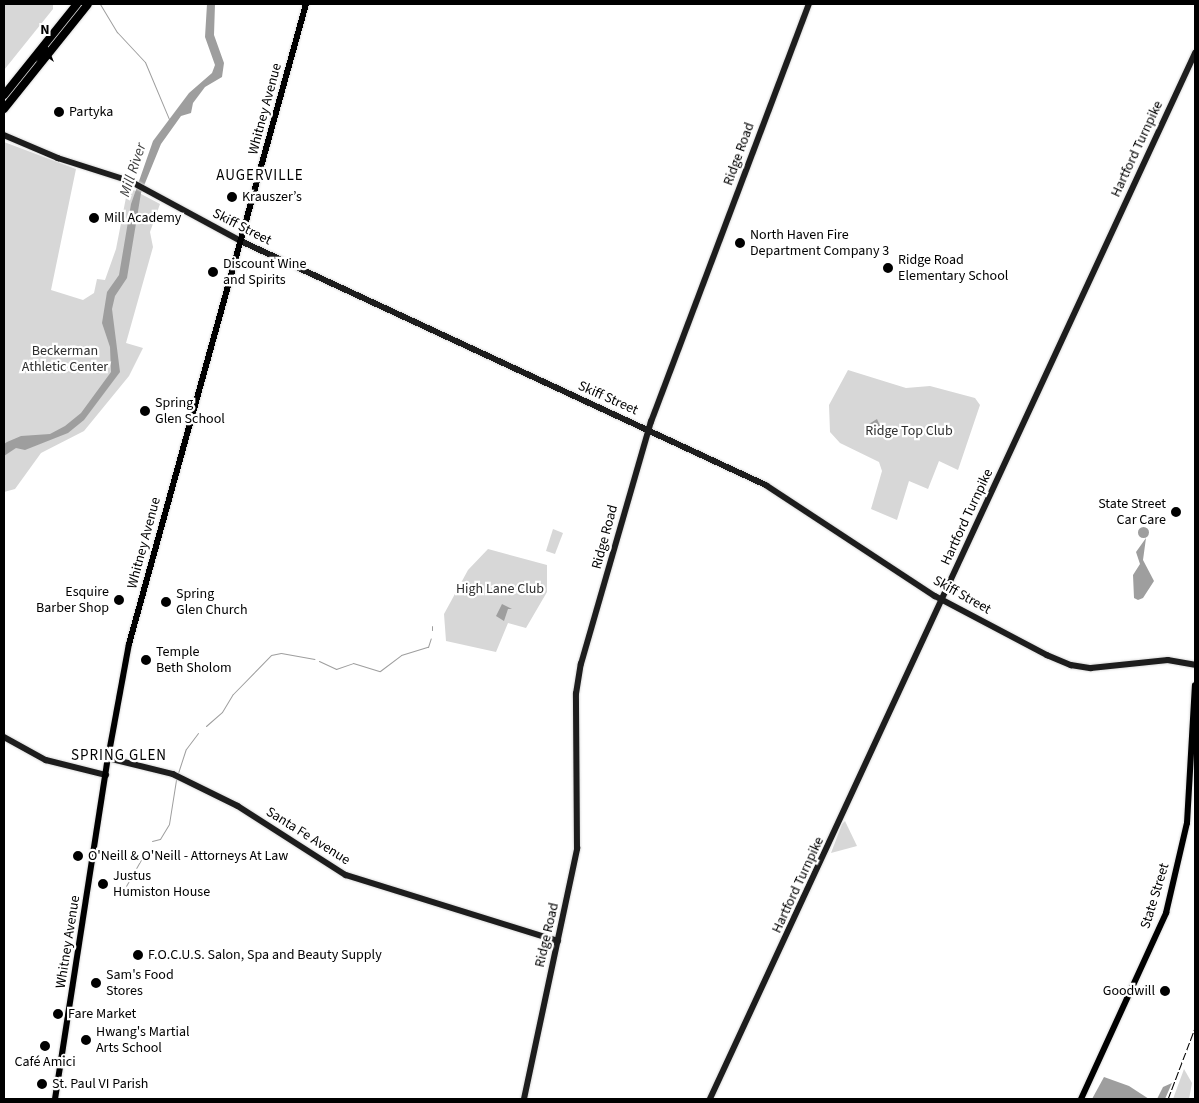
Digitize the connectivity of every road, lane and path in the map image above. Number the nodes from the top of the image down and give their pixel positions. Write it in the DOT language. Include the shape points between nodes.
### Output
graph roads {
  1 [pos="78,4"];
  2 [pos="88,4"];
  3 [pos="306,4"];
  4 [pos="809,4"];
  5 [pos="1195,53"];
  6 [pos="4,95"];
  7 [pos="4,109"];
  8 [pos="4,135"];
  9 [pos="241,241"];
  10 [pos="648,429"];
  11 [pos="942,600"];
  12 [pos="1195,665"];
  13 [pos="1195,685"];
  14 [pos="4,737"];
  15 [pos="108,758"];
  16 [pos="106,775"];
  17 [pos="558,941"];
  18 [pos="55,1099"];
  19 [pos="524,1099"];
  20 [pos="710,1099"];
  21 [pos="1081,1099"];
  1 -- 6 [label="highway"];
  2 -- 7 [label="highway"];
  3 -- 9 [label="main road, Whitney Avenue"];
  4 -- 10 [label="main road, Ridge Road"];
  5 -- 11 [label="main road, Hartford Turnpike"];
  8 -- 9 [label="main road, Skiff Street" via="58,158 133,183"];
  9 -- 10 [label="main road, Skiff Street"];
  9 -- 15 [label="main road, Whitney Avenue" via="132,634"];
  10 -- 11 [label="main road, Skiff Street" via="780,493"];
  10 -- 17 [label="main road, Ridge Road" via="578,677 578,840"];
  11 -- 12 [label="main road, Skiff Street" via="1024,645 1077,666 1102,668 1168,660"];
  11 -- 20 [label="main road, Hartford Turnpike"];
  13 -- 21 [label="main road, State Street" via="1187,823 1166,913"];
  14 -- 16 [label="main road" via="46,760"];
  15 -- 16 [label="main road, Whitney Avenue"];
  15 -- 17 [label="main road, Santa Fe Avenue" via="173,774 238,806 346,875"];
  16 -- 18 [label="main road, Whitney Avenue"];
  17 -- 19 [label="main road, Ridge Road"];
}
